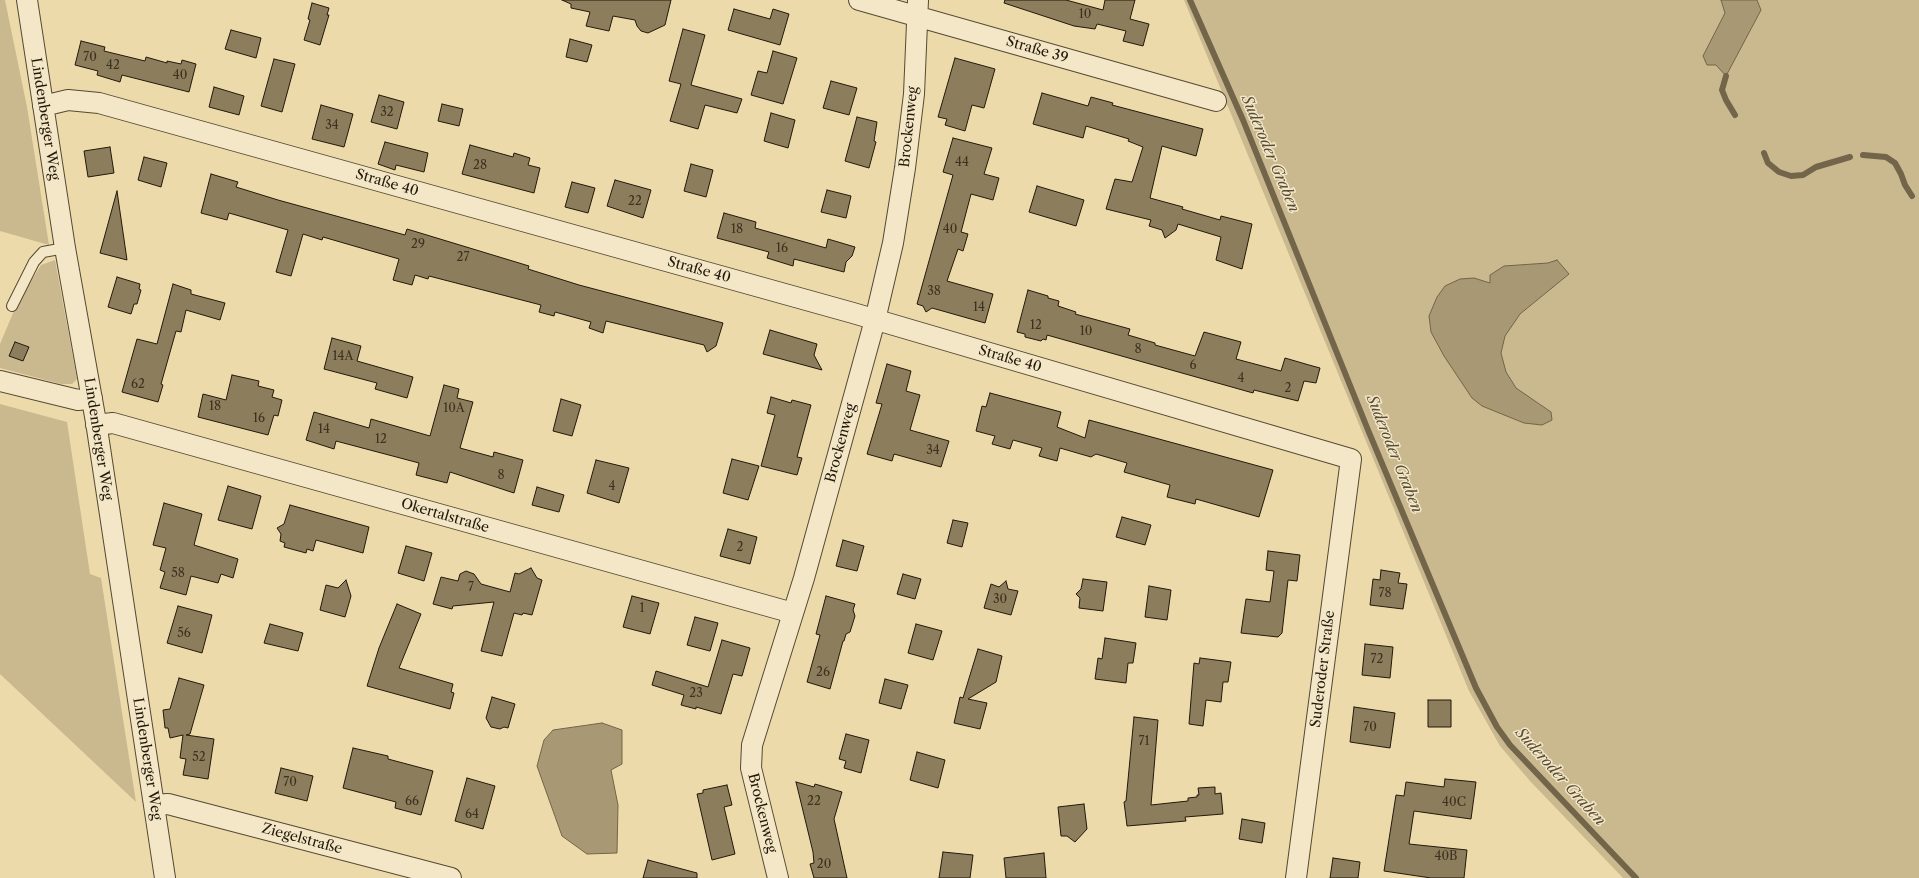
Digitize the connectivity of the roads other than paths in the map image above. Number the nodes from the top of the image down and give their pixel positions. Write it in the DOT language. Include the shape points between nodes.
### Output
graph roads {
  1 [pos="27,0"];
  2 [pos="859,0"];
  3 [pos="917,8"];
  4 [pos="1216,100"];
  5 [pos="43,106"];
  6 [pos="65,248"];
  7 [pos="12,306"];
  8 [pos="875,320"];
  9 [pos="0,381"];
  10 [pos="92,398"];
  11 [pos="96,425"];
  12 [pos="1351,459"];
  13 [pos="793,613"];
  14 [pos="154,805"];
  15 [pos="165,878"];
  16 [pos="451,878"];
  17 [pos="778,878"];
  18 [pos="1296,878"];
  1 -- 5 [label="street, Lindenberger Weg"];
  2 -- 3 [label="street, Straße 39"];
  3 -- 4 [label="street, Straße 39"];
  3 -- 8 [label="street, Brockenweg" via="914,94 905,168 893,243"];
  5 -- 6 [label="street, Lindenberger Weg"];
  5 -- 8 [label="street, Straße 40" via="68,100 99,103"];
  6 -- 7 [label="lane" via="43,252 34,262"];
  6 -- 10 [label="street, Lindenberger Weg"];
  8 -- 12 [label="street, Straße 40"];
  8 -- 13 [label="street, Brockenweg"];
  9 -- 10 [label="street" via="78,400"];
  10 -- 11 [label="street, Lindenberger Weg"];
  11 -- 13 [label="street, Okertalstraße" via="113,423"];
  11 -- 14 [label="street, Lindenberger Weg"];
  12 -- 18 [label="street, Suderoder Straße"];
  13 -- 17 [label="street, Brockenweg" via="752,745 751,768"];
  14 -- 15 [label="street, Lindenberger Weg"];
  14 -- 16 [label="street, Ziegelstraße" via="168,804"];
}
